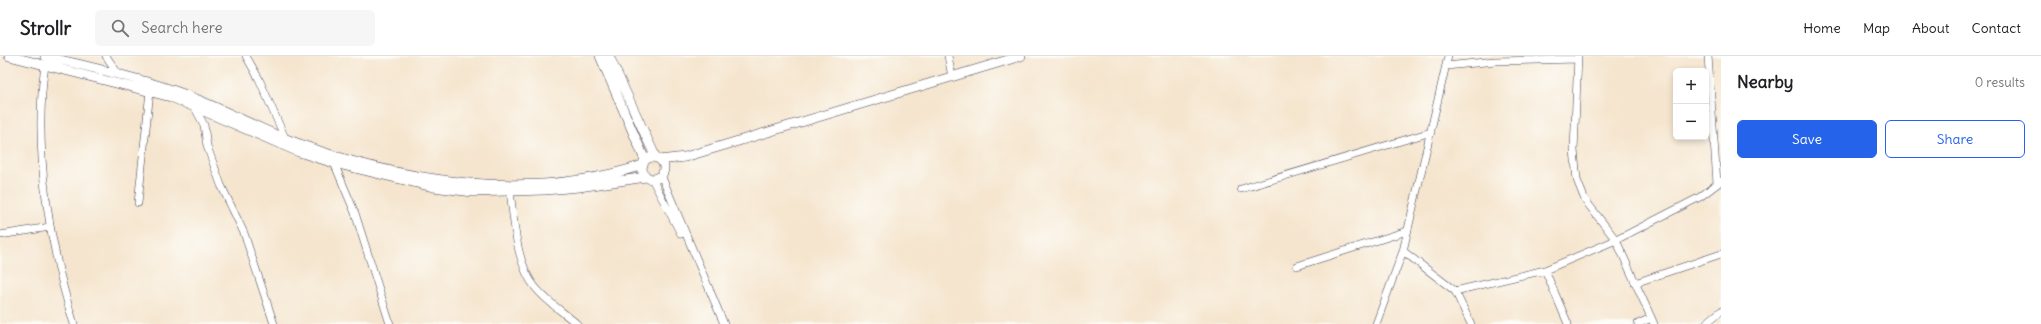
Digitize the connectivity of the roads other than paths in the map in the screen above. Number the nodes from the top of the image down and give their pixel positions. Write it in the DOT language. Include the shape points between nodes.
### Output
graph roads {
  1 [pos="9,56"];
  2 [pos="106,56"];
  3 [pos="246,56"];
  4 [pos="600,56"];
  5 [pos="610,56"];
  6 [pos="948,56"];
  7 [pos="1021,56"];
  8 [pos="1448,56"];
  9 [pos="1708,56"];
  10 [pos="1578,58"];
  11 [pos="45,60"];
  12 [pos="1446,66"];
  13 [pos="119,76"];
  14 [pos="952,76"];
  15 [pos="150,91"];
  16 [pos="194,106"];
  17 [pos="1431,132"];
  18 [pos="285,138"];
  19 [pos="685,157"];
  20 [pos="658,159"];
  21 [pos="334,163"];
  22 [pos="644,163"];
  23 [pos="656,176"];
  24 [pos="1719,182"];
  25 [pos="1241,189"];
  26 [pos="510,191"];
  27 [pos="138,203"];
  28 [pos="50,227"];
  29 [pos="1407,231"];
  30 [pos="0,235"];
  31 [pos="1616,240"];
  32 [pos="1402,251"];
  33 [pos="1721,254"];
  34 [pos="1297,266"];
  35 [pos="1545,270"];
  36 [pos="1635,283"];
  37 [pos="1455,291"];
  38 [pos="1721,310"];
  39 [pos="1653,321"];
  40 [pos="74,324"];
  41 [pos="274,324"];
  42 [pos="390,324"];
  43 [pos="577,324"];
  44 [pos="720,324"];
  45 [pos="724,324"];
  46 [pos="1376,324"];
  47 [pos="1471,324"];
  48 [pos="1568,324"];
  49 [pos="1638,324"];
  50 [pos="1705,324"];
  1 -- 11 [label="street"];
  2 -- 13 [label="street"];
  3 -- 18 [label="street"];
  4 -- 22 [label="street"];
  5 -- 20 [label="street"];
  6 -- 14 [label="street"];
  7 -- 14 [label="street"];
  8 -- 12 [label="street"];
  9 -- 24 [label="street"];
  10 -- 12 [label="street"];
  10 -- 31 [label="street" via="1574,150 1577,180 1585,200"];
  11 -- 13 [label="street"];
  11 -- 15 [label="street"];
  11 -- 28 [label="street" via="41,112"];
  12 -- 17 [label="street"];
  13 -- 18 [label="street" via="176,91"];
  14 -- 19 [label="street"];
  15 -- 16 [label="street"];
  15 -- 27 [label="street"];
  16 -- 21 [label="street" via="299,152"];
  16 -- 41 [label="street" via="204,125 207,146 221,185 244,233"];
  17 -- 25 [label="street"];
  17 -- 29 [label="street"];
  18 -- 22 [label="street" via="314,149 401,173 458,182 498,184 569,181 603,176"];
  19 -- 20 [label="street"];
  19 -- 23 [label="street"];
  20 -- 22 [label="street"];
  20 -- 23 [label="street" via="664,166"];
  21 -- 26 [label="street" via="433,187 473,192"];
  21 -- 42 [label="street" via="355,213"];
  22 -- 23 [label="street" via="643,173"];
  23 -- 26 [label="street" via="580,188"];
  23 -- 44 [label="street"];
  23 -- 45 [label="street"];
  24 -- 31 [label="street" via="1700,197"];
  26 -- 43 [label="street" via="519,251 527,274 534,287"];
  28 -- 30 [label="street"];
  28 -- 40 [label="street" via="64,292"];
  29 -- 32 [label="street"];
  29 -- 34 [label="street"];
  31 -- 35 [label="street"];
  31 -- 36 [label="street"];
  32 -- 37 [label="street"];
  32 -- 46 [label="street"];
  33 -- 36 [label="street"];
  35 -- 37 [label="street"];
  35 -- 48 [label="street"];
  36 -- 39 [label="street"];
  37 -- 47 [label="street"];
  38 -- 50 [label="street"];
  39 -- 49 [label="street"];
}
